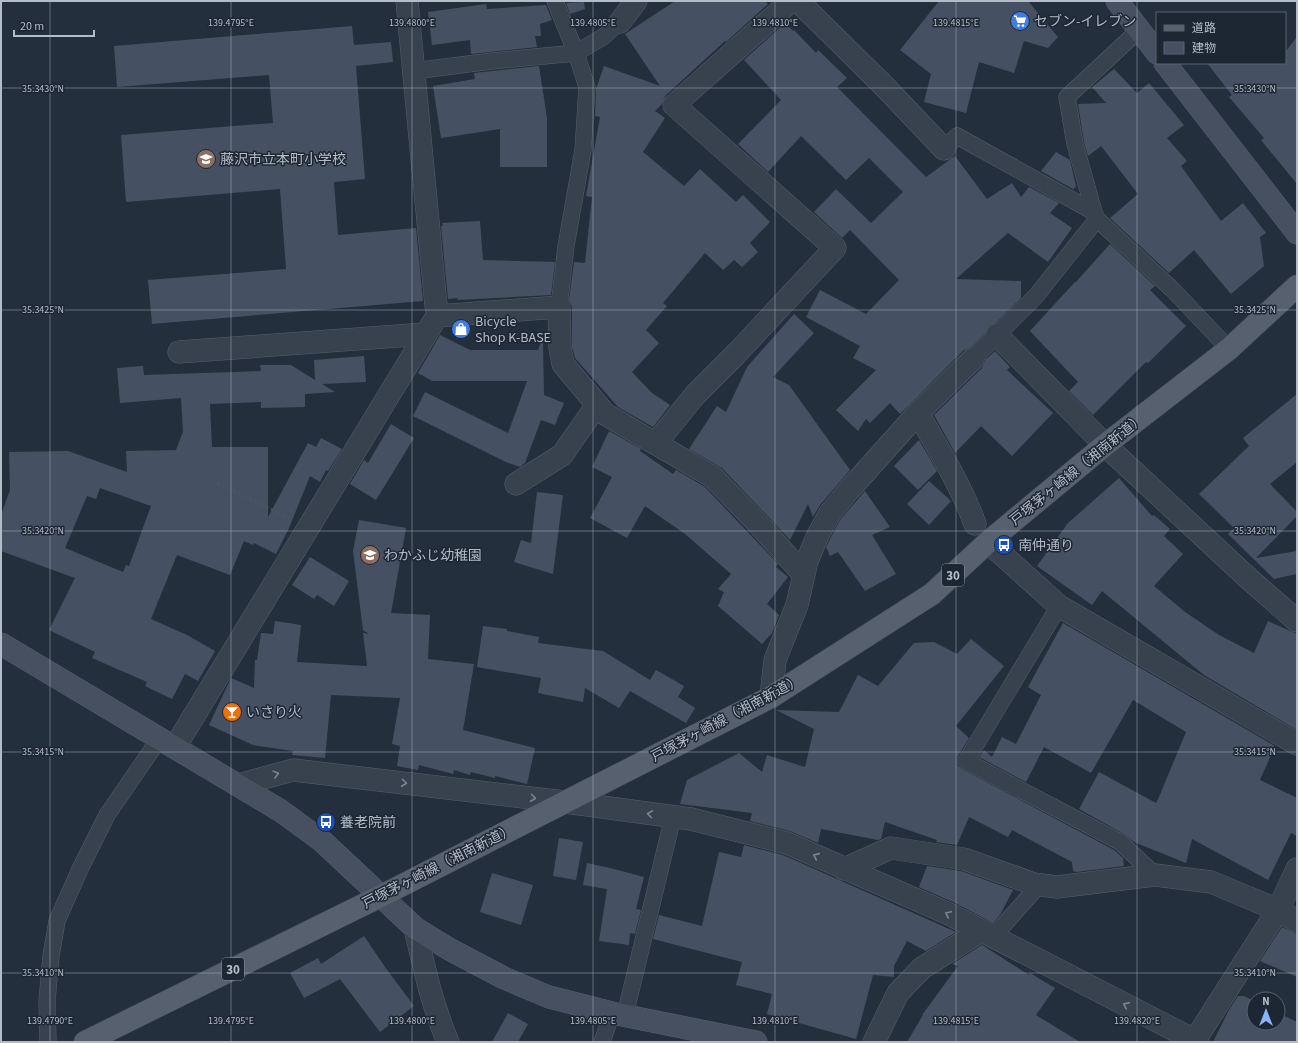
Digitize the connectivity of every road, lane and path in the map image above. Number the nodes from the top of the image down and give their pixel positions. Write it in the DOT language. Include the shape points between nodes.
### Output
graph roads {
  1 [pos="407,1"];
  2 [pos="554,1"];
  3 [pos="636,1"];
  4 [pos="791,1"];
  5 [pos="798,1"];
  6 [pos="1117,1"];
  7 [pos="620,22"];
  8 [pos="1139,30"];
  9 [pos="1156,52"];
  10 [pos="576,53"];
  11 [pos="1166,64"];
  12 [pos="413,71"];
  13 [pos="944,149"];
  14 [pos="1095,216"];
  15 [pos="1297,233"];
  16 [pos="1297,286"];
  17 [pos="559,307"];
  18 [pos="437,316"];
  19 [pos="425,334"];
  20 [pos="997,335"];
  21 [pos="1229,349"];
  22 [pos="179,352"];
  23 [pos="973,360"];
  24 [pos="597,405"];
  25 [pos="918,413"];
  26 [pos="656,443"];
  27 [pos="1105,445"];
  28 [pos="217,483"];
  29 [pos="516,484"];
  30 [pos="975,524"];
  31 [pos="308,527"];
  32 [pos="988,542"];
  33 [pos="804,575"];
  34 [pos="1059,606"];
  35 [pos="1297,621"];
  36 [pos="1,644"];
  37 [pos="771,697"];
  38 [pos="167,742"];
  39 [pos="1297,744"];
  40 [pos="238,785"];
  41 [pos="565,802"];
  42 [pos="673,817"];
  43 [pos="844,869"];
  44 [pos="1297,869"];
  45 [pos="1155,875"];
  46 [pos="1038,884"];
  47 [pos="381,896"];
  48 [pos="1278,910"];
  49 [pos="1297,921"];
  50 [pos="415,928"];
  51 [pos="987,934"];
  52 [pos="619,1014"];
  53 [pos="1195,1041"];
  54 [pos="48,1042"];
  55 [pos="85,1042"];
  56 [pos="448,1042"];
  57 [pos="602,1042"];
  58 [pos="756,1042"];
  59 [pos="874,1042"];
  1 -- 12 [label="street"];
  2 -- 10 [label="lane"];
  3 -- 7 [label="street"];
  4 -- 26 [label="street" via="674,105 835,248 695,395"];
  5 -- 13 [label="street"];
  6 -- 8 [label="street"];
  7 -- 10 [label="lane" via="603,37"];
  8 -- 9 [label="street"];
  8 -- 14 [label="lane" via="1067,97 1075,144"];
  10 -- 12 [label="lane"];
  10 -- 17 [label="lane" via="587,87 587,105 583,150 566,246"];
  11 -- 15 [label="street"];
  12 -- 18 [label="street"];
  13 -- 14 [label="lane" via="957,136"];
  14 -- 20 [label="lane" via="1036,296"];
  14 -- 21 [label="lane" via="1173,290"];
  16 -- 21 [label="main road, 戸塚茅ヶ崎線（湘南新道） / 30"];
  17 -- 18 [label="street"];
  17 -- 24 [label="street" via="563,364"];
  18 -- 19 [label="street"];
  19 -- 22 [label="street"];
  19 -- 31 [label="street"];
  20 -- 23 [label="lane"];
  20 -- 27 [label="street"];
  21 -- 27 [label="main road, 戸塚茅ヶ崎線（湘南新道） / 30"];
  23 -- 25 [label="street"];
  24 -- 26 [label="street" via="605,414"];
  24 -- 29 [label="street" via="562,455"];
  25 -- 30 [label="street" via="969,507"];
  25 -- 33 [label="street" via="830,513 817,537"];
  26 -- 33 [label="street" via="713,477"];
  27 -- 32 [label="main road, 戸塚茅ヶ崎線（湘南新道） / 30"];
  27 -- 35 [label="street"];
  28 -- 31 [label="path"];
  31 -- 38 [label="street"];
  32 -- 34 [label="street"];
  32 -- 37 [label="main road, 戸塚茅ヶ崎線（湘南新道） / 30" via="932,594"];
  33 -- 37 [label="street" via="797,605 775,660"];
  34 -- 39 [label="street"];
  34 -- 45 [label="lane" via="966,761 1120,842"];
  36 -- 38 [label="street"];
  37 -- 41 [label="main road, 戸塚茅ヶ崎線（湘南新道） / 30"];
  38 -- 40 [label="street"];
  38 -- 54 [label="lane" via="108,815 57,921 47,1001"];
  40 -- 41 [label="street, one-way" via="293,770"];
  40 -- 47 [label="street" via="281,811 322,841"];
  42 -- 41 [label="street, one-way"];
  41 -- 47 [label="main road, 戸塚茅ヶ崎線（湘南新道） / 30"];
  43 -- 42 [label="street, one-way" via="787,843"];
  42 -- 52 [label="lane"];
  43 -- 46 [label="street" via="891,848 964,859"];
  51 -- 43 [label="street, one-way" via="949,914"];
  44 -- 48 [label="street"];
  45 -- 46 [label="street" via="1057,887"];
  45 -- 48 [label="street" via="1211,882"];
  46 -- 51 [label="lane"];
  47 -- 50 [label="street"];
  47 -- 55 [label="main road, 戸塚茅ヶ崎線（湘南新道） / 30"];
  48 -- 49 [label="street"];
  48 -- 53 [label="street"];
  50 -- 52 [label="street" via="448,949 510,981 549,997"];
  50 -- 56 [label="street" via="429,987"];
  53 -- 51 [label="street, one-way"];
  51 -- 59 [label="street" via="922,968 898,993"];
  52 -- 57 [label="lane"];
  52 -- 58 [label="street"];
}
